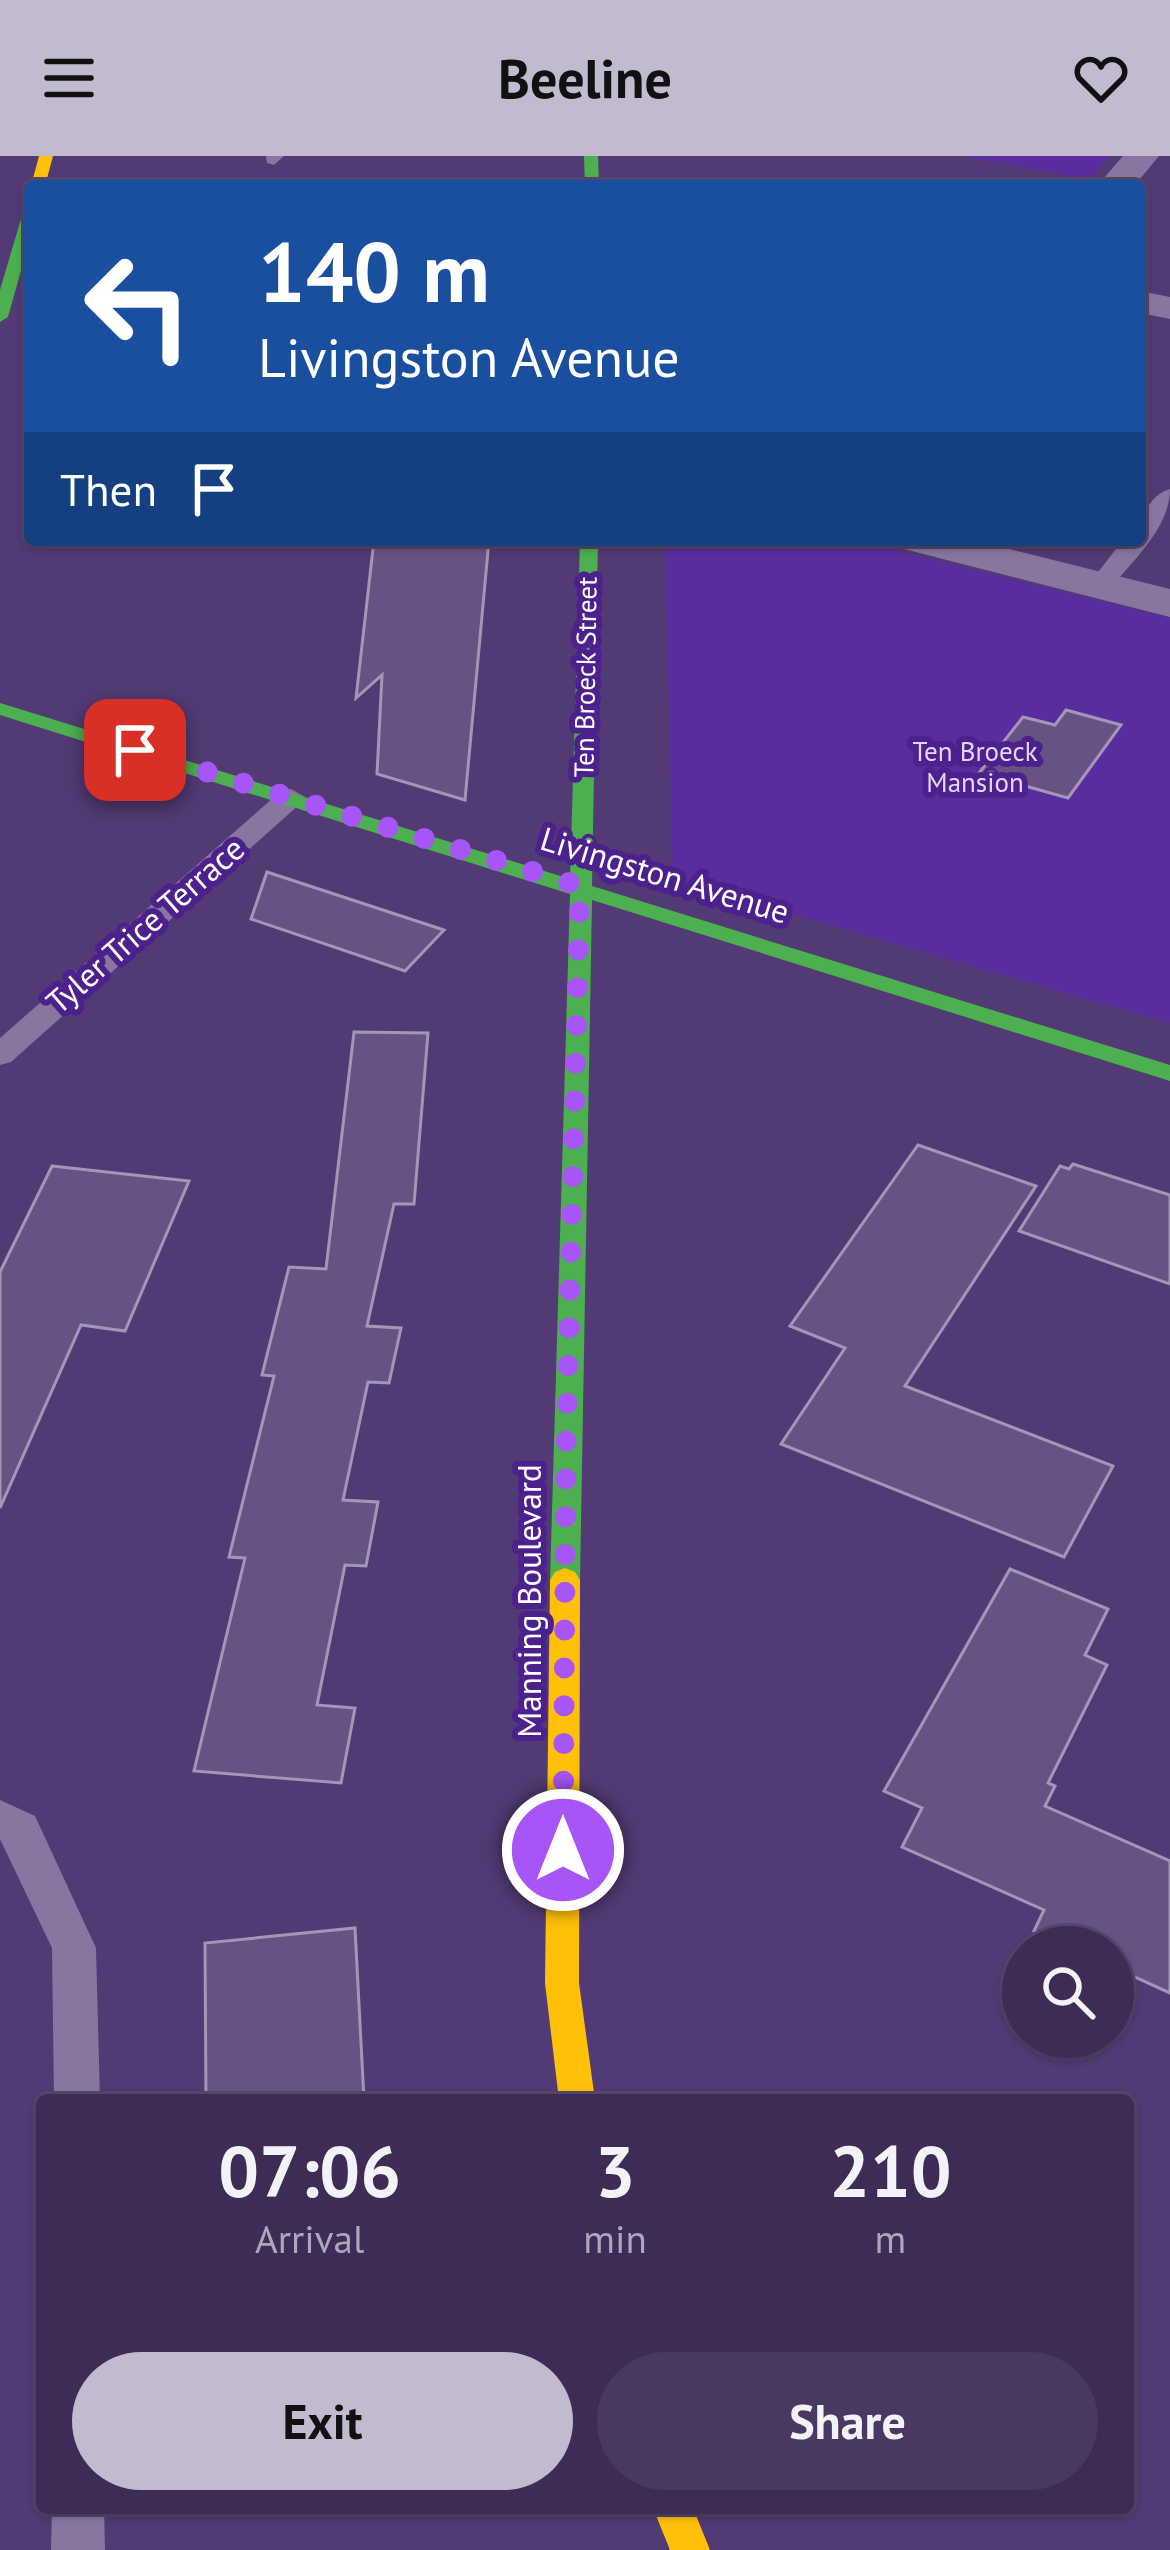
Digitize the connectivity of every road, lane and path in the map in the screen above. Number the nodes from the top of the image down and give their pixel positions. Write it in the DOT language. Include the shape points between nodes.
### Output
graph roads {
  1 [pos="1142,156"];
  2 [pos="1120,180"];
  3 [pos="24,233"];
  4 [pos="0,317"];
  5 [pos="1170,496"];
  6 [pos="1146,527"];
  7 [pos="589,546"];
  8 [pos="944,546"];
  9 [pos="1131,546"];
  10 [pos="1100,585"];
  11 [pos="1170,603"];
  12 [pos="0,709"];
  13 [pos="291,797"];
  14 [pos="580,886"];
  15 [pos="0,1055"];
  16 [pos="1170,1073"];
  17 [pos="0,1818"];
  18 [pos="77,2094"];
  19 [pos="576,2094"];
  20 [pos="78,2514"];
  21 [pos="676,2514"];
  22 [pos="78,2550"];
  23 [pos="690,2550"];
  1 -- 2 [label="street"];
  3 -- 4 [label="street"];
  5 -- 6 [label="lane"];
  7 -- 14 [label="street, Ten Broeck Street"];
  8 -- 10 [label="street"];
  9 -- 10 [label="lane"];
  10 -- 11 [label="street"];
  12 -- 13 [label="street, Livingston Avenue"];
  13 -- 14 [label="street, Livingston Avenue"];
  13 -- 15 [label="lane, Tyler Trice Terrace"];
  14 -- 16 [label="street, Livingston Avenue"];
  14 -- 19 [label="street, Manning Boulevard" via="562,1960"];
  17 -- 18 [label="lane" via="20,1829 74,1948"];
  20 -- 22 [label="lane"];
  21 -- 23 [label="street"];
}
